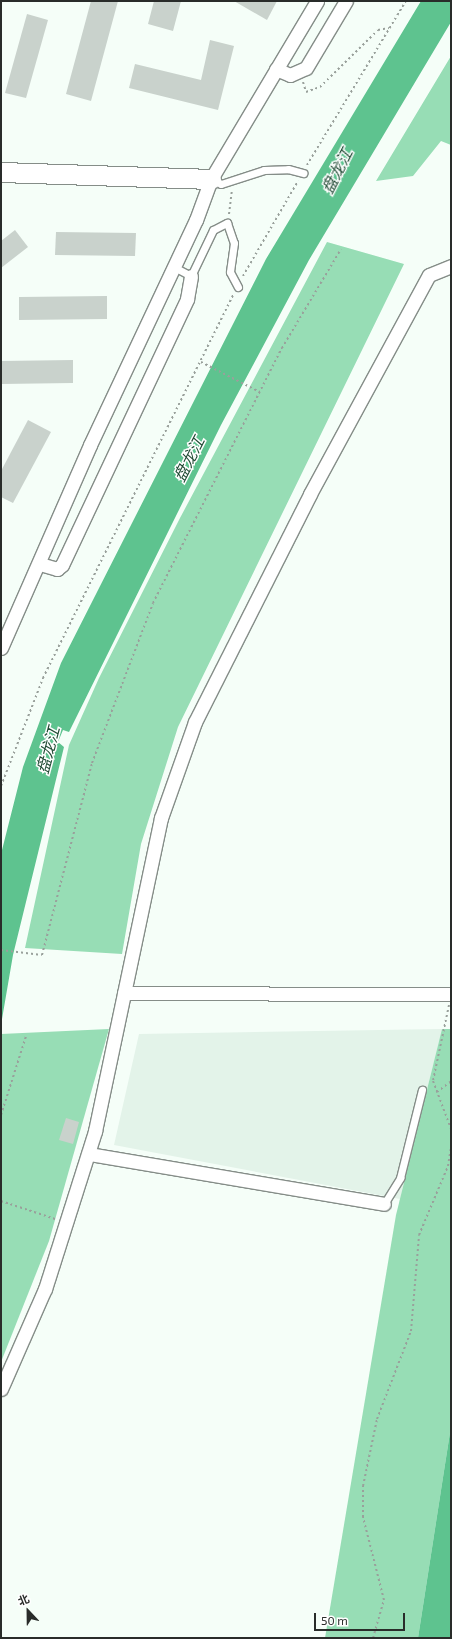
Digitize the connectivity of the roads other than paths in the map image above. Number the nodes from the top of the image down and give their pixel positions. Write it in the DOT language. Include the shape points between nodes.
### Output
graph roads {
  1 [pos="317,1"];
  2 [pos="346,1"];
  3 [pos="276,69"];
  4 [pos="1,172"];
  5 [pos="302,174"];
  6 [pos="220,180"];
  7 [pos="451,266"];
  8 [pos="174,267"];
  9 [pos="190,276"];
  10 [pos="238,287"];
  11 [pos="40,564"];
  12 [pos="1,648"];
  13 [pos="124,993"];
  14 [pos="450,998"];
  15 [pos="422,1090"];
  16 [pos="89,1154"];
  17 [pos="384,1204"];
  18 [pos="1,1389"];
  1 -- 3 [label="street"];
  2 -- 3 [label="street" via="306,68 298,74 290,75"];
  3 -- 6 [label="street"];
  4 -- 6 [label="street"];
  5 -- 6 [label="lane" via="288,169 264,170"];
  6 -- 8 [label="street"];
  7 -- 13 [label="street" via="429,275 310,494 195,722 161,818"];
  8 -- 9 [label="lane"];
  8 -- 11 [label="street"];
  9 -- 10 [label="lane" via="212,230 227,223 234,243 230,272"];
  9 -- 11 [label="street" via="187,299 62,565 57,569"];
  11 -- 12 [label="street"];
  13 -- 14 [label="street"];
  13 -- 16 [label="street"];
  15 -- 17 [label="lane" via="400,1178"];
  16 -- 17 [label="street"];
  16 -- 18 [label="street" via="45,1289"];
}
